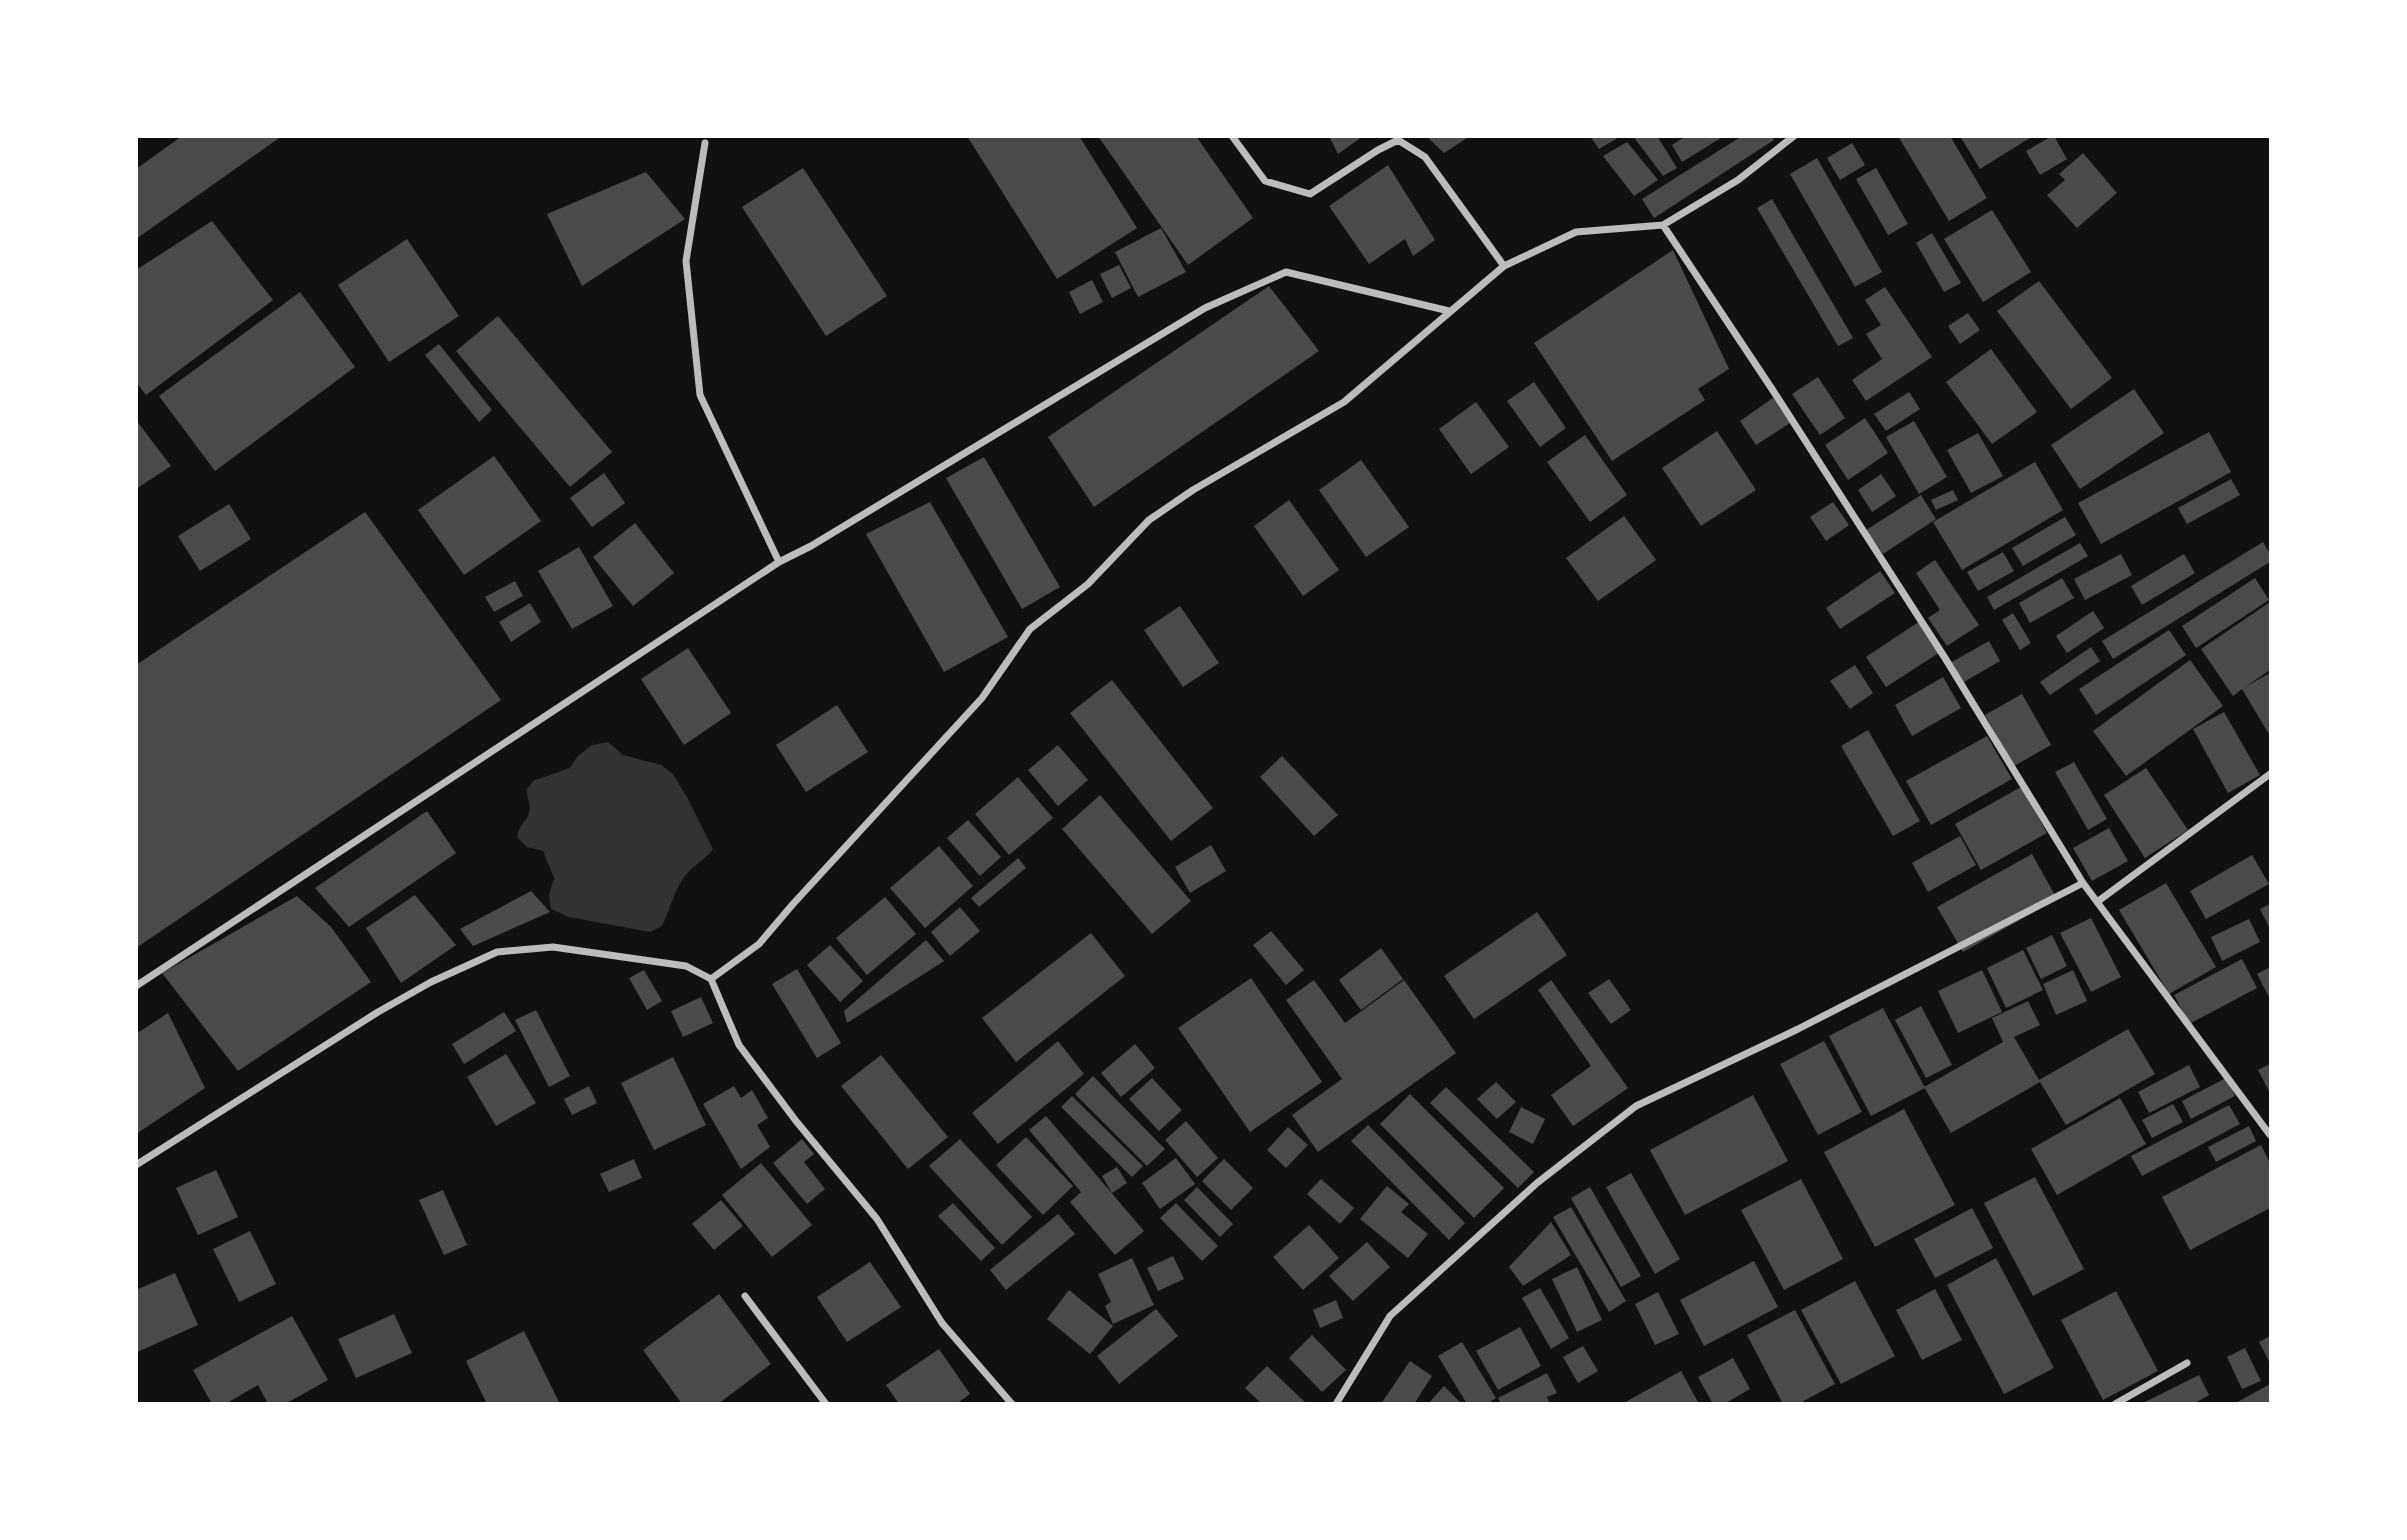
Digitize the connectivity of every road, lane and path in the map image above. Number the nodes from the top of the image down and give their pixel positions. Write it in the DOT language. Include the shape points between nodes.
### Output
graph roads {
  1 [pos="1232,136"];
  2 [pos="1794,136"];
  3 [pos="705,143"];
  4 [pos="1663,225"];
  5 [pos="1504,266"];
  6 [pos="1449,311"];
  7 [pos="779,562"];
  8 [pos="2270,774"];
  9 [pos="2083,883"];
  10 [pos="2097,902"];
  11 [pos="711,979"];
  12 [pos="136,986"];
  13 [pos="2270,1135"];
  14 [pos="136,1165"];
  15 [pos="745,1296"];
  16 [pos="2188,1363"];
  17 [pos="826,1404"];
  18 [pos="1012,1404"];
  19 [pos="1336,1404"];
  20 [pos="2115,1404"];
  1 -- 5 [label="street" via="1265,181 1310,194 1398,140 1424,157"];
  2 -- 4 [label="street" via="1738,180"];
  3 -- 7 [label="street" via="685,261 700,395"];
  4 -- 5 [label="street" via="1576,232"];
  4 -- 9 [label="street" via="1945,658"];
  5 -- 6 [label="street"];
  6 -- 7 [label="street" via="1286,272 1205,308"];
  6 -- 11 [label="street" via="1345,402 1149,520 1088,584 1031,629 982,698 759,944"];
  7 -- 12 [label="street"];
  8 -- 10 [label="street"];
  9 -- 10 [label="street"];
  9 -- 19 [label="street" via="1636,1106 1537,1183 1390,1315"];
  10 -- 13 [label="street"];
  11 -- 14 [label="street" via="685,966 553,947 497,952 369,1017"];
  11 -- 18 [label="street" via="739,1045 877,1219 943,1323"];
  15 -- 17 [label="street"];
  16 -- 20 [label="street"];
}
